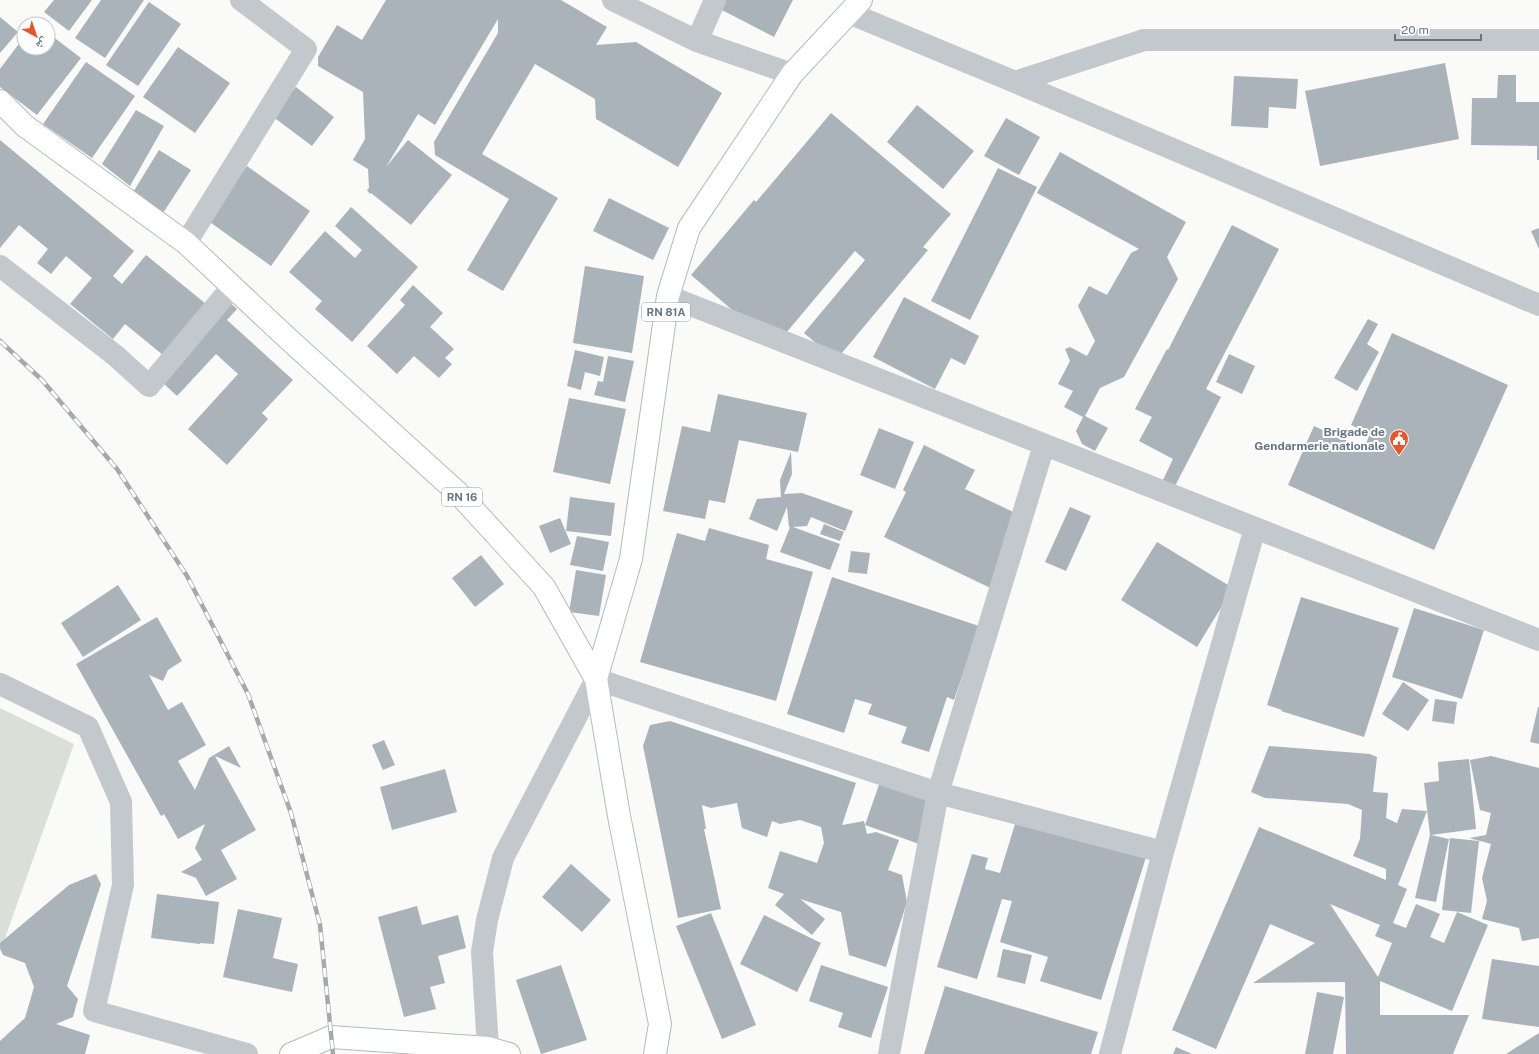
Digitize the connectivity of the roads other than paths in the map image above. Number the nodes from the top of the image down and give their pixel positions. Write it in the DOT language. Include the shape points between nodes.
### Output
graph roads {
  1 [pos="241,0"];
  2 [pos="613,0"];
  3 [pos="715,0"];
  4 [pos="855,7"];
  5 [pos="1539,40"];
  6 [pos="697,41"];
  7 [pos="792,74"];
  8 [pos="1015,82"];
  9 [pos="0,101"];
  10 [pos="186,243"];
  11 [pos="0,266"];
  12 [pos="232,287"];
  13 [pos="668,296"];
  14 [pos="1539,305"];
  15 [pos="1044,445"];
  16 [pos="1255,528"];
  17 [pos="1539,640"];
  18 [pos="596,679"];
  19 [pos="0,684"];
  20 [pos="938,793"];
  21 [pos="1163,852"];
  22 [pos="488,1048"];
  23 [pos="247,1054"];
  24 [pos="290,1054"];
  25 [pos="509,1054"];
  26 [pos="655,1054"];
  27 [pos="889,1054"];
  28 [pos="1110,1054"];
  1 -- 10 [label="street" via="306,49"];
  2 -- 6 [label="street"];
  3 -- 6 [label="street"];
  4 -- 7 [label="main road, RN 81A"];
  4 -- 8 [label="street"];
  5 -- 8 [label="street" via="1144,40"];
  6 -- 7 [label="street"];
  7 -- 13 [label="main road, RN 81A" via="689,228"];
  8 -- 14 [label="street"];
  9 -- 10 [label="main road, RN 16" via="26,126"];
  10 -- 12 [label="main road, RN 16"];
  11 -- 12 [label="street" via="116,356 149,386"];
  12 -- 18 [label="main road, RN 16" via="458,493 544,587"];
  13 -- 15 [label="street"];
  13 -- 18 [label="main road, RN 81A" via="631,559"];
  15 -- 16 [label="street"];
  15 -- 20 [label="street"];
  16 -- 17 [label="street"];
  16 -- 21 [label="street"];
  18 -- 20 [label="street"];
  18 -- 22 [label="street" via="503,858 486,920 482,952"];
  18 -- 26 [label="main road, RN 16" via="619,816 660,1024"];
  19 -- 23 [label="street" via="88,727 121,802 123,886 94,1011"];
  20 -- 21 [label="street"];
  20 -- 27 [label="street"];
  21 -- 28 [label="street"];
  22 -- 24 [label="main road" via="331,1037"];
  22 -- 25 [label="main road"];
}
